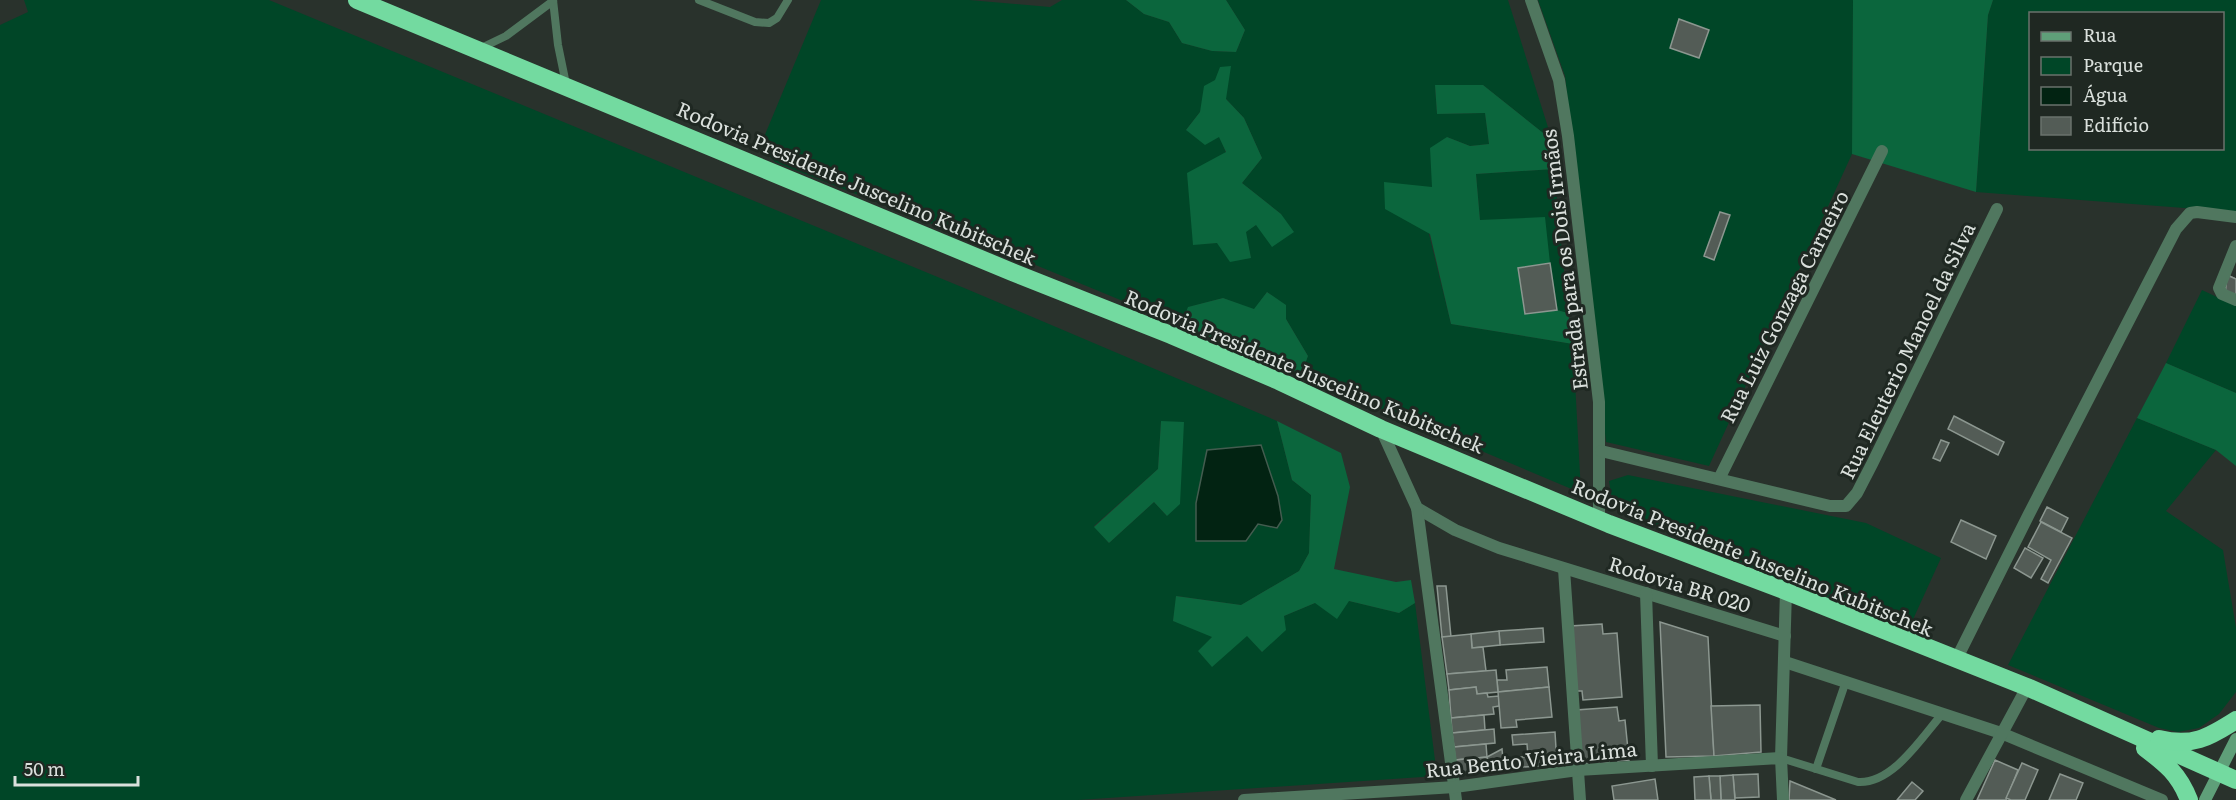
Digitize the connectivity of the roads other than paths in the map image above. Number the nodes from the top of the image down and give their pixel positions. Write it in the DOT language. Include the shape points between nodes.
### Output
graph roads {
  1 [pos="357,0"];
  2 [pos="553,0"];
  3 [pos="699,0"];
  4 [pos="788,0"];
  5 [pos="1531,0"];
  6 [pos="478,50"];
  7 [pos="567,87"];
  8 [pos="1882,151"];
  9 [pos="1997,209"];
  10 [pos="2236,218"];
  11 [pos="2236,246"];
  12 [pos="2236,300"];
  13 [pos="1381,429"];
  14 [pos="1600,451"];
  15 [pos="1719,479"];
  16 [pos="1417,508"];
  17 [pos="1599,520"];
  18 [pos="1564,569"];
  19 [pos="1786,591"];
  20 [pos="1646,593"];
  21 [pos="1785,636"];
  22 [pos="1956,660"];
  23 [pos="1785,662"];
  24 [pos="1846,681"];
  25 [pos="2027,687"];
  26 [pos="1943,713"];
  27 [pos="2236,720"];
  28 [pos="2119,729"];
  29 [pos="2001,733"];
  30 [pos="2236,739"];
  31 [pos="1781,758"];
  32 [pos="1652,766"];
  33 [pos="1816,769"];
  34 [pos="1578,770"];
  35 [pos="2218,773"];
  36 [pos="2236,780"];
  37 [pos="1455,786"];
  38 [pos="1244,800"];
  39 [pos="1456,800"];
  40 [pos="1580,800"];
  41 [pos="1783,800"];
  42 [pos="1966,800"];
  43 [pos="2162,800"];
  44 [pos="2189,800"];
  45 [pos="2205,800"];
  1 -- 6 [label="highway, Rodovia Presidente Juscelino Kubitschek"];
  2 -- 6 [label="lane" via="506,36"];
  2 -- 7 [label="lane"];
  3 -- 4 [label="lane" via="769,24"];
  5 -- 14 [label="street, Estrada para os Dois Irmãos" via="1559,80 1568,136 1595,362"];
  6 -- 7 [label="highway, Rodovia Presidente Juscelino Kubitschek"];
  7 -- 13 [label="highway, Rodovia Presidente Juscelino Kubitschek" via="1182,340"];
  8 -- 15 [label="street, Rua Luiz Gonzaga Carneiro"];
  9 -- 15 [label="street, Rua Eleuterio Manoel da Silva" via="1872,464 1846,506 1830,506"];
  10 -- 22 [label="street" via="2190,213 2176,229"];
  11 -- 12 [label="street" via="2219,288 2222,294"];
  13 -- 16 [label="street"];
  13 -- 17 [label="highway, Rodovia Presidente Juscelino Kubitschek"];
  14 -- 15 [label="street"];
  14 -- 17 [label="street, Estrada para os Dois Irmãos"];
  16 -- 18 [label="street, Rodovia BR 020" via="1475,539"];
  16 -- 37 [label="street"];
  17 -- 19 [label="highway, Rodovia Presidente Juscelino Kubitschek"];
  18 -- 20 [label="street, Rodovia BR 020"];
  18 -- 34 [label="street"];
  19 -- 21 [label="street"];
  19 -- 22 [label="highway, Rodovia Presidente Juscelino Kubitschek"];
  20 -- 21 [label="street, Rodovia BR 020"];
  20 -- 32 [label="street"];
  21 -- 23 [label="street"];
  22 -- 25 [label="highway, Rodovia Presidente Juscelino Kubitschek"];
  23 -- 24 [label="street"];
  23 -- 31 [label="street"];
  24 -- 26 [label="street"];
  24 -- 33 [label="lane"];
  25 -- 28 [label="highway, Rodovia Presidente Juscelino Kubitschek"];
  25 -- 29 [label="street"];
  26 -- 29 [label="street"];
  26 -- 33 [label="lane" via="1892,771 1881,778 1858,782"];
  27 -- 28 [label="highway" via="2209,737 2175,743"];
  28 -- 35 [label="highway, Rodovia Presidente Juscelino Kubitschek"];
  28 -- 44 [label="highway" via="2166,763 2179,777"];
  29 -- 42 [label="street"];
  29 -- 43 [label="street"];
  30 -- 35 [label="main road"];
  31 -- 32 [label="street, Rua Bento Vieira Lima"];
  31 -- 33 [label="lane"];
  31 -- 41 [label="street"];
  32 -- 34 [label="street, Rua Bento Vieira Lima"];
  34 -- 37 [label="street, Rua Bento Vieira Lima"];
  34 -- 40 [label="street"];
  35 -- 36 [label="highway, Rodovia Presidente Juscelino Kubitschek"];
  35 -- 45 [label="main road"];
  37 -- 38 [label="street, Rua Bento Vieira Lima"];
  37 -- 39 [label="street"];
}
